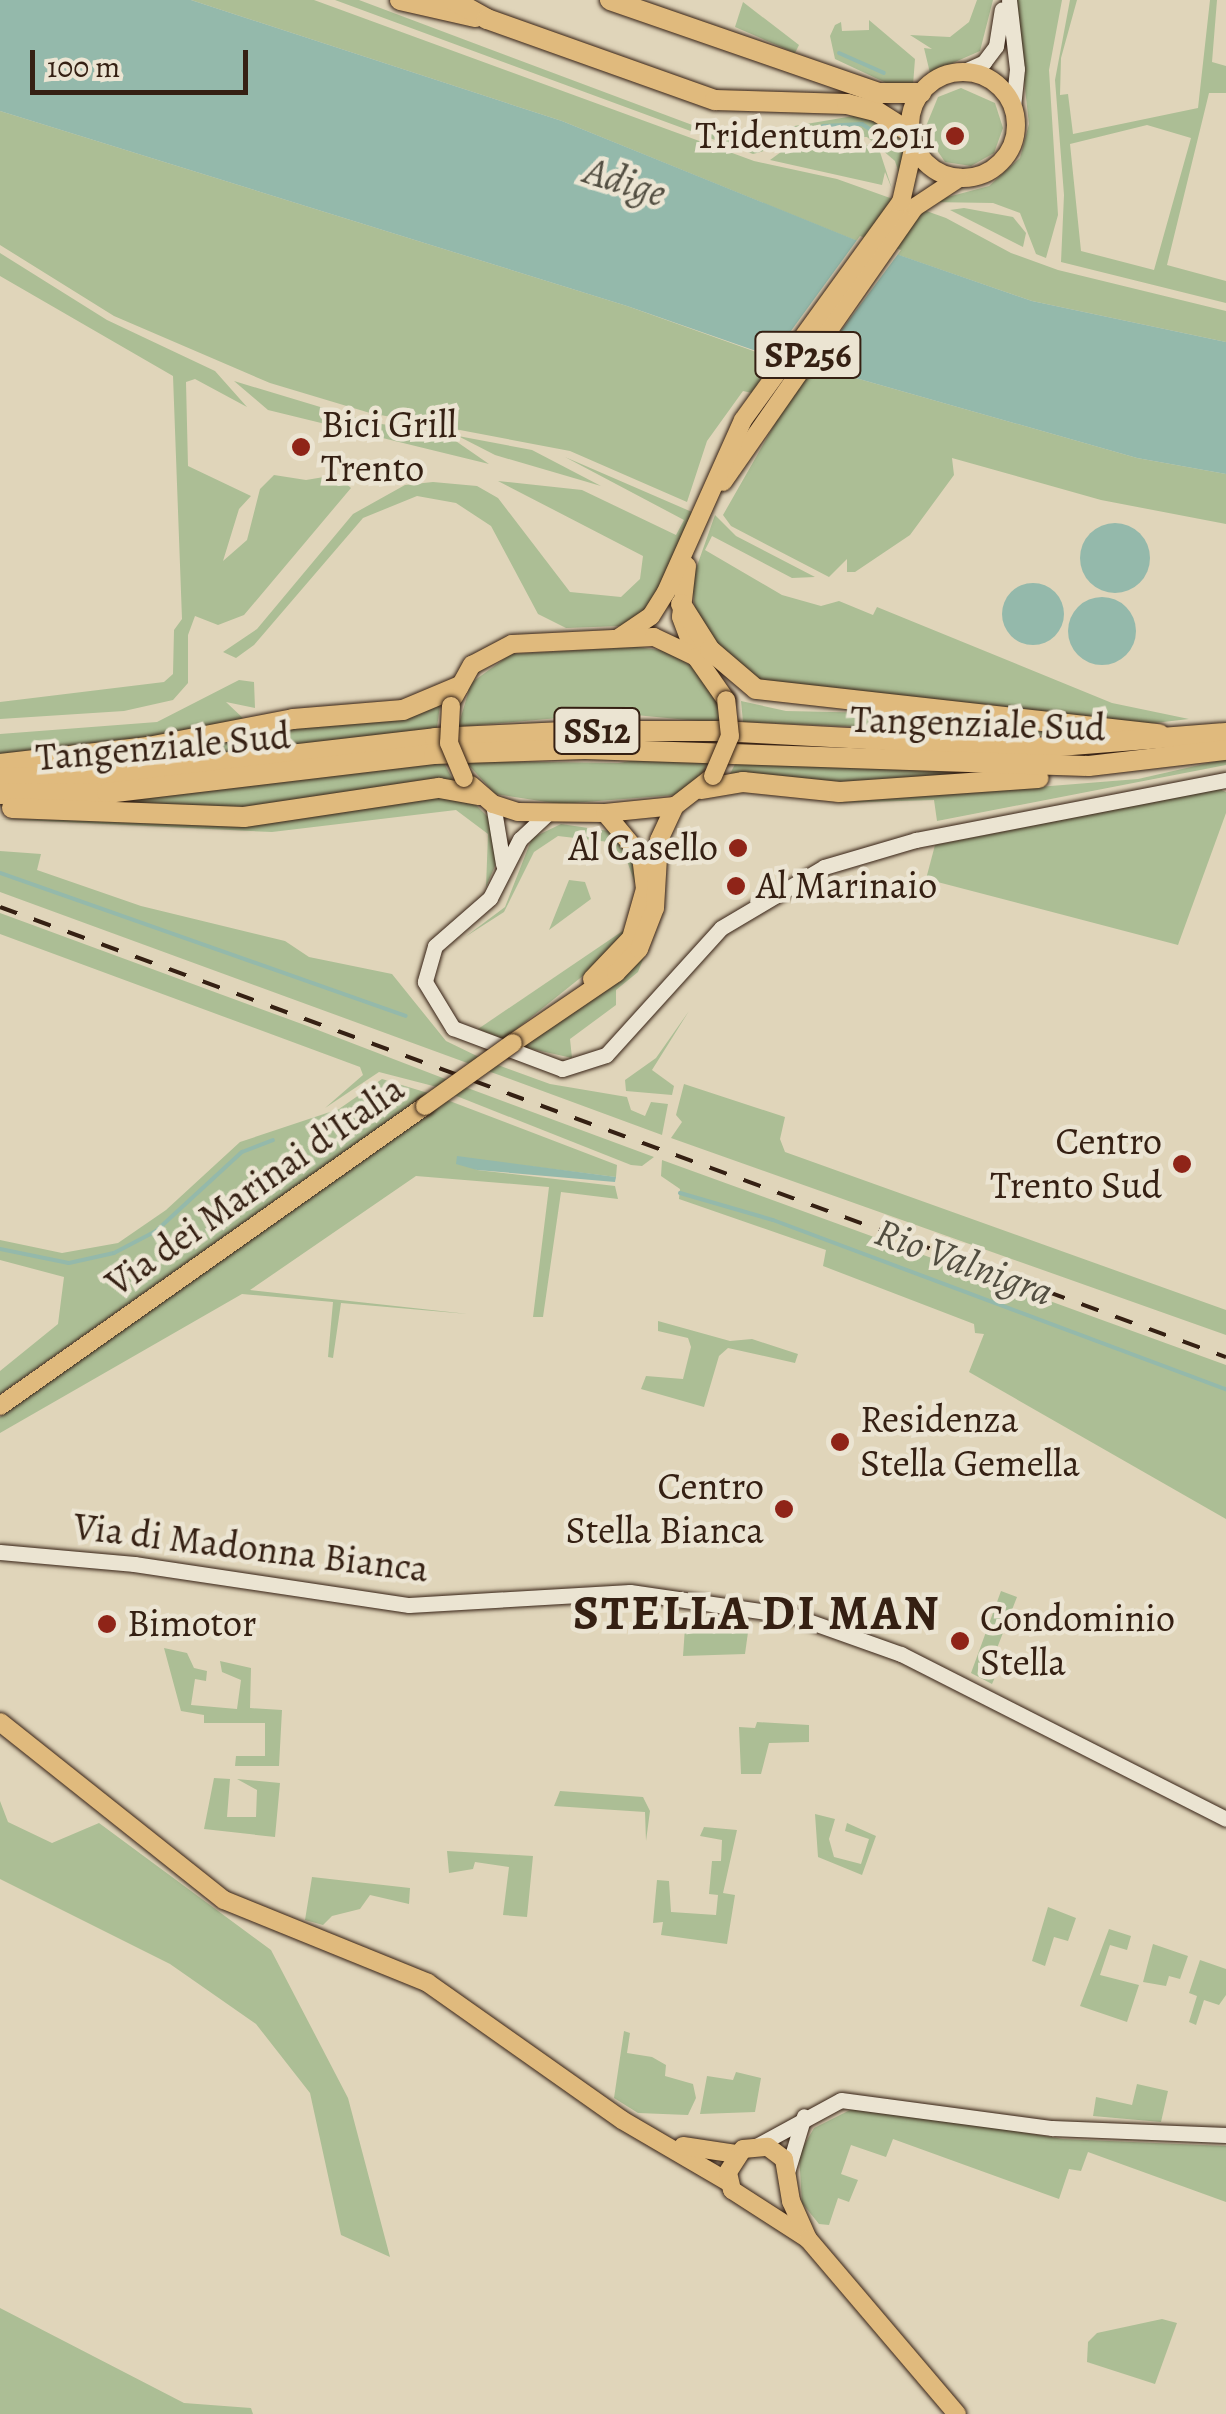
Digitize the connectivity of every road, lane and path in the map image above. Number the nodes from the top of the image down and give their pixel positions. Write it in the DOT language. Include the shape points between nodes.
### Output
graph roads {
  1 [pos="400,0"];
  2 [pos="453,0"];
  3 [pos="610,0"];
  4 [pos="1002,0"];
  5 [pos="1009,0"];
  6 [pos="487,19"];
  7 [pos="962,72"];
  8 [pos="921,93"];
  9 [pos="1013,108"];
  10 [pos="912,139"];
  11 [pos="959,178"];
  12 [pos="908,204"];
  13 [pos="705,507"];
  14 [pos="681,604"];
  15 [pos="620,638"];
  16 [pos="703,664"];
  17 [pos="454,697"];
  18 [pos="897,703"];
  19 [pos="1226,733"];
  20 [pos="1196,738"];
  21 [pos="1226,750"];
  22 [pos="1146,763"];
  23 [pos="0,764"];
  24 [pos="0,778"];
  25 [pos="1226,780"];
  26 [pos="708,782"];
  27 [pos="0,794"];
  28 [pos="486,799"];
  29 [pos="675,806"];
  30 [pos="0,807"];
  31 [pos="548,813"];
  32 [pos="605,813"];
  33 [pos="501,878"];
  34 [pos="548,1019"];
  35 [pos="0,1406"];
  36 [pos="0,1552"];
  37 [pos="0,1722"];
  38 [pos="1226,1818"];
  39 [pos="804,2115"];
  40 [pos="1226,2134"];
  41 [pos="670,2144"];
  42 [pos="758,2145"];
  43 [pos="736,2154"];
  44 [pos="788,2177"];
  45 [pos="728,2182"];
  46 [pos="754,2206"];
  47 [pos="808,2239"];
  48 [pos="958,2414"];
  1 -- 6 [label="highway"];
  2 -- 6 [label="highway"];
  3 -- 8 [label="highway" via="879,93"];
  4 -- 7 [label="main road" via="996,46 984,62"];
  5 -- 9 [label="main road, SP256" via="1017,69"];
  6 -- 10 [label="highway" via="714,100 847,104 876,111"];
  7 -- 8 [label="main road" via="939,78"];
  7 -- 9 [label="main road" via="992,80"];
  8 -- 10 [label="main road, SP256"];
  9 -- 11 [label="main road, SP256" via="1015,134 1006,156 987,172"];
  10 -- 11 [label="main road" via="934,169"];
  10 -- 12 [label="main road, SP256"];
  11 -- 12 [label="main road, SP256"];
  12 -- 13 [label="main road, SP256"];
  13 -- 14 [label="main road, SP256"];
  13 -- 15 [label="main road, SP256" via="651,616"];
  14 -- 16 [label="main road"];
  14 -- 18 [label="highway" via="710,650 746,684"];
  15 -- 16 [label="main road" via="667,640"];
  15 -- 17 [label="main road" via="512,644 472,665"];
  16 -- 18 [label="highway" via="762,701"];
  16 -- 26 [label="main road, bridge" via="726,700 730,736"];
  17 -- 23 [label="highway" via="403,710"];
  17 -- 28 [label="main road, bridge" via="449,743 464,778"];
  18 -- 20 [label="highway" via="1040,725"];
  19 -- 20 [label="highway, Tangenziale Sud / SS12"];
  20 -- 24 [label="highway, Tangenziale Sud / SS12" via="1034,748 585,731 435,738 108,776"];
  21 -- 22 [label="highway, Tangenziale Sud / SS12"];
  22 -- 26 [label="highway" via="1113,773 839,792"];
  22 -- 27 [label="highway, Tangenziale Sud / SS12" via="566,749 434,754 108,794"];
  25 -- 33 [label="main road" via="916,840 824,867 722,928 618,1044 576,1068 545,1066 484,1045 453,1028 432,1000 426,970 435,946 490,898"];
  26 -- 29 [label="main road"];
  28 -- 30 [label="highway" via="439,788 244,817"];
  28 -- 31 [label="main road"];
  28 -- 33 [label="main road" via="503,842"];
  29 -- 32 [label="main road"];
  29 -- 34 [label="main road, Via dei Marinai d'Italia" via="658,840 655,908 639,950"];
  31 -- 32 [label="main road"];
  31 -- 33 [label="main road" via="520,839"];
  32 -- 34 [label="main road, Via dei Marinai d'Italia" via="641,856 643,906 621,952"];
  34 -- 35 [label="main road, Via dei Marinai d'Italia, bridge"];
  36 -- 38 [label="main road, Via di Madonna Bianca" via="134,1564 409,1605 630,1592 794,1616 901,1654"];
  37 -- 41 [label="main road" via="224,1900 428,1983 622,2120"];
  39 -- 40 [label="main road" via="832,2102 859,2100 1052,2128"];
  39 -- 42 [label="main road"];
  39 -- 44 [label="main road"];
  41 -- 43 [label="main road"];
  41 -- 45 [label="main road"];
  42 -- 43 [label="main road"];
  42 -- 44 [label="main road" via="777,2152"];
  43 -- 45 [label="main road"];
  44 -- 46 [label="main road" via="778,2199"];
  44 -- 47 [label="main road"];
  45 -- 46 [label="main road"];
  46 -- 47 [label="main road"];
  47 -- 48 [label="main road"];
}
